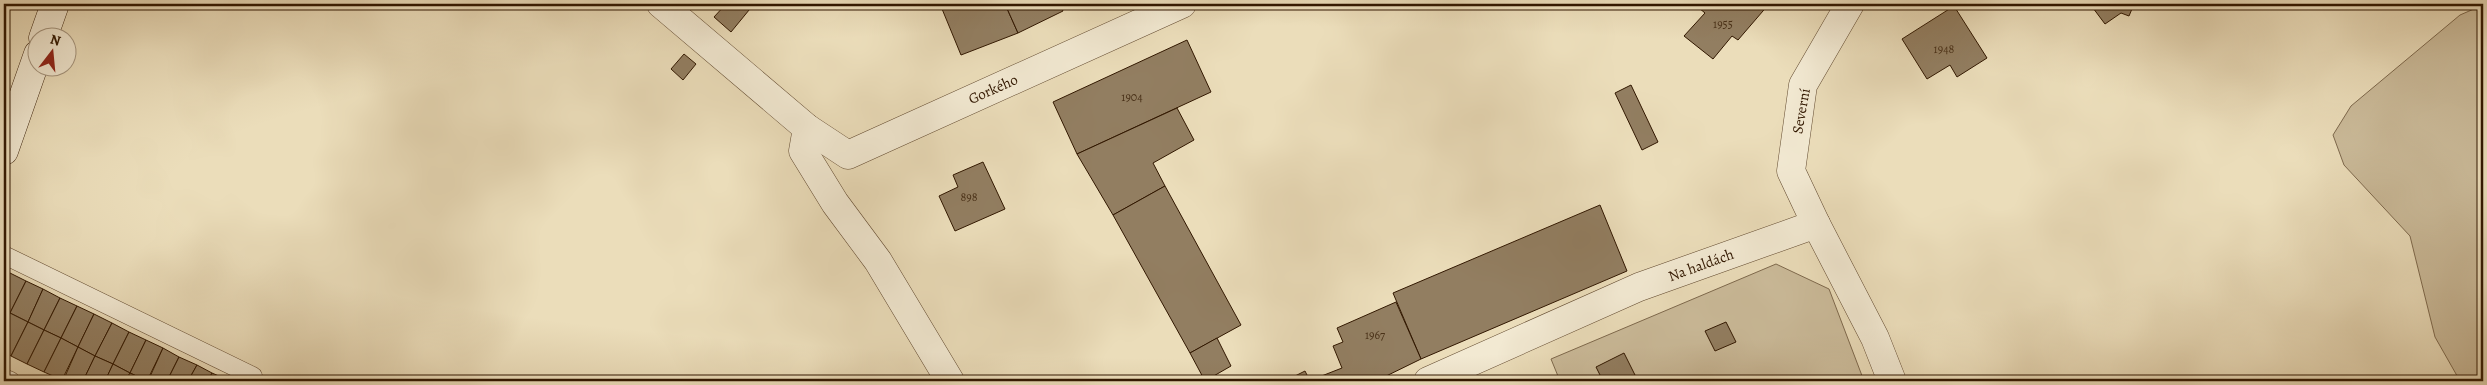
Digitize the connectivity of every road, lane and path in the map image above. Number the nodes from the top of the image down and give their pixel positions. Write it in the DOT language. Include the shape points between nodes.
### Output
graph roads {
  1 [pos="55,4"];
  2 [pos="661,4"];
  3 [pos="1182,4"];
  4 [pos="1850,4"];
  5 [pos="47,28"];
  6 [pos="30,78"];
  7 [pos="807,128"];
  8 [pos="4,151"];
  9 [pos="1816,224"];
  10 [pos="4,255"];
  11 [pos="253,376"];
  12 [pos="4,378"];
  13 [pos="11,381"];
  14 [pos="950,381"];
  15 [pos="1428,381"];
  16 [pos="1892,381"];
  1 -- 5 [label="street"];
  2 -- 7 [label="street, Gorkého"];
  3 -- 7 [label="street, Gorkého" via="848,155"];
  4 -- 9 [label="street, Severní" via="1803,86 1791,171"];
  6 -- 8 [label="street"];
  7 -- 14 [label="street" via="803,151 835,203 878,260"];
  9 -- 15 [label="street, Na haldách" via="1638,287"];
  9 -- 16 [label="street" via="1875,338"];
  10 -- 11 [label="lane"];
  12 -- 13 [label="lane"];
}
